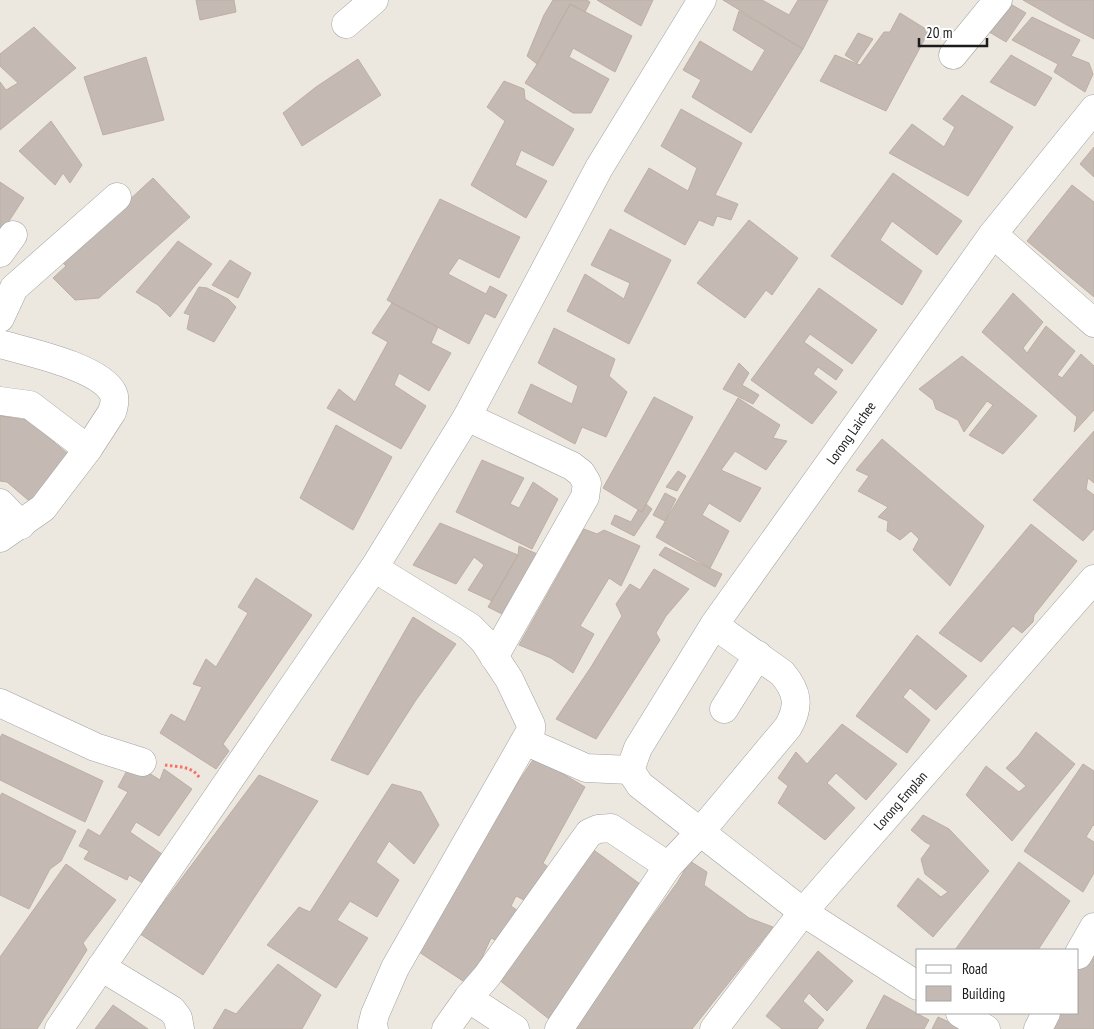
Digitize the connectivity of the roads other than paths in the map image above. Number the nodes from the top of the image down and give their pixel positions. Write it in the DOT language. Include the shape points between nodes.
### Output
graph roads {
  1 [pos="374,0"];
  2 [pos="702,0"];
  3 [pos="998,0"];
  4 [pos="346,24"];
  5 [pos="954,55"];
  6 [pos="1094,109"];
  7 [pos="117,197"];
  8 [pos="993,234"];
  9 [pos="0,318"];
  10 [pos="1094,323"];
  11 [pos="0,344"];
  12 [pos="0,401"];
  13 [pos="467,417"];
  14 [pos="88,450"];
  15 [pos="0,503"];
  16 [pos="10,532"];
  17 [pos="374,568"];
  18 [pos="1094,579"];
  19 [pos="714,625"];
  20 [pos="758,655"];
  21 [pos="494,657"];
  22 [pos="0,703"];
  23 [pos="724,709"];
  24 [pos="525,741"];
  25 [pos="142,762"];
  26 [pos="630,770"];
  27 [pos="701,832"];
  28 [pos="668,866"];
  29 [pos="803,912"];
  30 [pos="101,967"];
  31 [pos="916,985"];
  32 [pos="468,998"];
  33 [pos="962,1014"];
  34 [pos="1046,1014"];
  35 [pos="59,1029"];
  36 [pos="180,1029"];
  37 [pos="374,1029"];
  38 [pos="446,1029"];
  39 [pos="514,1029"];
  40 [pos="559,1029"];
  41 [pos="714,1029"];
  42 [pos="986,1029"];
  43 [pos="1038,1029"];
  1 -- 4 [label="street"];
  2 -- 13 [label="street" via="599,168"];
  3 -- 5 [label="street"];
  6 -- 8 [label="street, Lorong Laichee"];
  7 -- 9 [label="street" via="14,288"];
  8 -- 10 [label="street"];
  8 -- 19 [label="street, Lorong Laichee"];
  11 -- 14 [label="street" via="83,369 109,386 115,395 115,405"];
  12 -- 14 [label="street" via="30,405"];
  13 -- 17 [label="street"];
  13 -- 21 [label="street" via="565,462 587,483 585,497"];
  14 -- 16 [label="street" via="43,508"];
  15 -- 16 [label="street"];
  17 -- 21 [label="street" via="470,627"];
  17 -- 30 [label="street"];
  18 -- 29 [label="street, Lorong Emplan"];
  19 -- 20 [label="street"];
  19 -- 26 [label="street, Lorong Laichee" via="638,748"];
  20 -- 23 [label="street"];
  20 -- 27 [label="street" via="791,684 796,700 795,716"];
  21 -- 24 [label="street" via="529,719 531,730"];
  22 -- 25 [label="street" via="95,747"];
  24 -- 26 [label="street" via="586,768"];
  24 -- 37 [label="street" via="395,968 375,1014"];
  26 -- 27 [label="street" via="640,785"];
  27 -- 28 [label="street"];
  27 -- 29 [label="street"];
  28 -- 32 [label="street" via="610,828 589,833"];
  28 -- 40 [label="street"];
  29 -- 31 [label="street"];
  29 -- 41 [label="street, Lorong Emplan"];
  30 -- 35 [label="street"];
  30 -- 36 [label="street" via="172,1010"];
  32 -- 38 [label="street"];
  32 -- 39 [label="street"];
  33 -- 42 [label="street"];
  34 -- 43 [label="street"];
}
